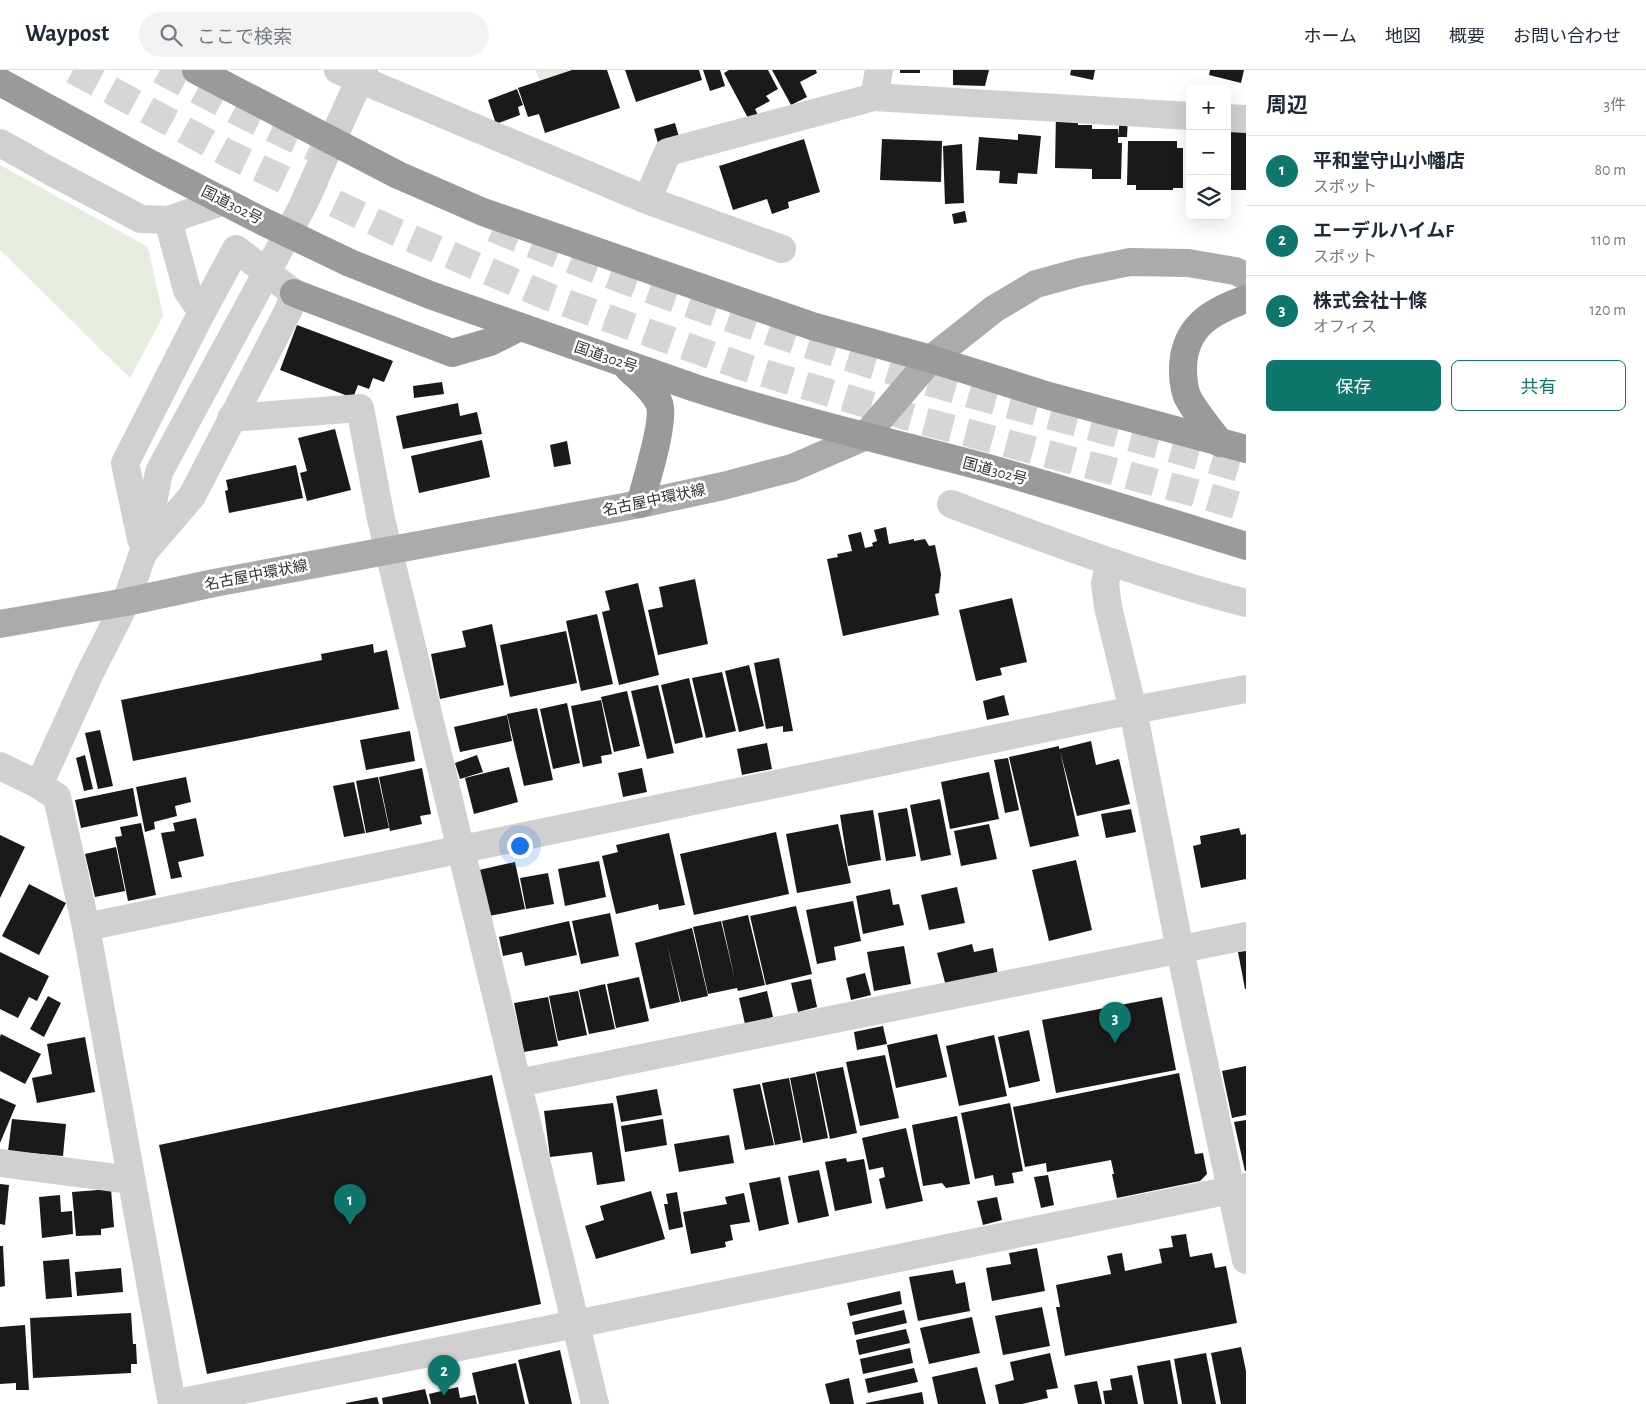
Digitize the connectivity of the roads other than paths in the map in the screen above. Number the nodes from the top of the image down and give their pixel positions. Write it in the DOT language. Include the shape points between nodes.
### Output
graph roads {
  1 [pos="196,70"];
  2 [pos="879,70"];
  3 [pos="353,73"];
  4 [pos="0,82"];
  5 [pos="874,97"];
  6 [pos="1186,116"];
  7 [pos="1231,118"];
  8 [pos="1246,119"];
  9 [pos="0,143"];
  10 [pos="647,200"];
  11 [pos="224,201"];
  12 [pos="168,220"];
  13 [pos="782,250"];
  14 [pos="1246,276"];
  15 [pos="294,293"];
  16 [pos="1246,299"];
  17 [pos="202,312"];
  18 [pos="520,327"];
  19 [pos="931,360"];
  20 [pos="621,362"];
  21 [pos="231,418"];
  22 [pos="864,437"];
  23 [pos="1233,446"];
  24 [pos="640,504"];
  25 [pos="951,504"];
  26 [pos="1246,546"];
  27 [pos="390,551"];
  28 [pos="143,553"];
  29 [pos="1110,562"];
  30 [pos="126,602"];
  31 [pos="1246,603"];
  32 [pos="0,624"];
  33 [pos="1246,689"];
  34 [pos="1133,710"];
  35 [pos="0,766"];
  36 [pos="39,785"];
  37 [pos="461,848"];
  38 [pos="86,927"];
  39 [pos="1246,936"];
  40 [pos="1180,950"];
  41 [pos="518,1083"];
  42 [pos="0,1163"];
  43 [pos="131,1180"];
  44 [pos="1239,1189"];
  45 [pos="1246,1260"];
  46 [pos="576,1324"];
  47 [pos="172,1404"];
  48 [pos="595,1404"];
  1 -- 19 [label="highway" via="398,175 483,212 798,321"];
  2 -- 5 [label="street"];
  3 -- 10 [label="street"];
  3 -- 28 [label="street" via="301,209 159,472"];
  4 -- 11 [label="highway, 国道302号"];
  5 -- 6 [label="street"];
  5 -- 10 [label="street" via="668,152"];
  7 -- 8 [label="street"];
  9 -- 12 [label="street" via="141,218"];
  10 -- 13 [label="street"];
  11 -- 12 [label="street"];
  11 -- 18 [label="highway, 国道302号" via="350,263"];
  12 -- 17 [label="street" via="187,290"];
  14 -- 19 [label="main road, 名古屋中環状線" via="1235,271 1188,264 1130,262 1036,284 994,309"];
  15 -- 17 [label="street" via="236,249"];
  15 -- 18 [label="highway" via="452,353 490,342"];
  15 -- 21 [label="street" via="289,309"];
  16 -- 23 [label="highway" via="1222,307 1203,320 1191,334 1183,354 1182,376 1194,409"];
  17 -- 28 [label="street" via="124,463"];
  18 -- 20 [label="highway, 国道302号"];
  19 -- 22 [label="main road, 名古屋中環状線"];
  19 -- 23 [label="highway"];
  20 -- 22 [label="highway, 国道302号" via="737,402"];
  20 -- 24 [label="highway" via="648,387 661,411"];
  21 -- 27 [label="street" via="360,408"];
  21 -- 28 [label="street" via="192,496"];
  22 -- 24 [label="main road, 名古屋中環状線" via="792,468"];
  22 -- 26 [label="highway, 国道302号" via="1085,495"];
  24 -- 27 [label="main road, 名古屋中環状線"];
  25 -- 29 [label="street"];
  27 -- 30 [label="main road, 名古屋中環状線"];
  27 -- 37 [label="street"];
  28 -- 30 [label="street"];
  29 -- 31 [label="street"];
  29 -- 34 [label="street" via="1105,583 1108,607"];
  30 -- 32 [label="main road, 名古屋中環状線"];
  30 -- 36 [label="street"];
  33 -- 34 [label="street"];
  34 -- 37 [label="street"];
  34 -- 40 [label="street"];
  35 -- 36 [label="street"];
  36 -- 38 [label="street" via="57,797"];
  37 -- 38 [label="street"];
  37 -- 41 [label="street"];
  38 -- 43 [label="street"];
  39 -- 40 [label="street"];
  40 -- 41 [label="street"];
  40 -- 44 [label="street"];
  41 -- 46 [label="street"];
  42 -- 43 [label="street"];
  43 -- 47 [label="street"];
  44 -- 45 [label="street"];
  44 -- 46 [label="street"];
  46 -- 47 [label="street"];
  46 -- 48 [label="street"];
}
